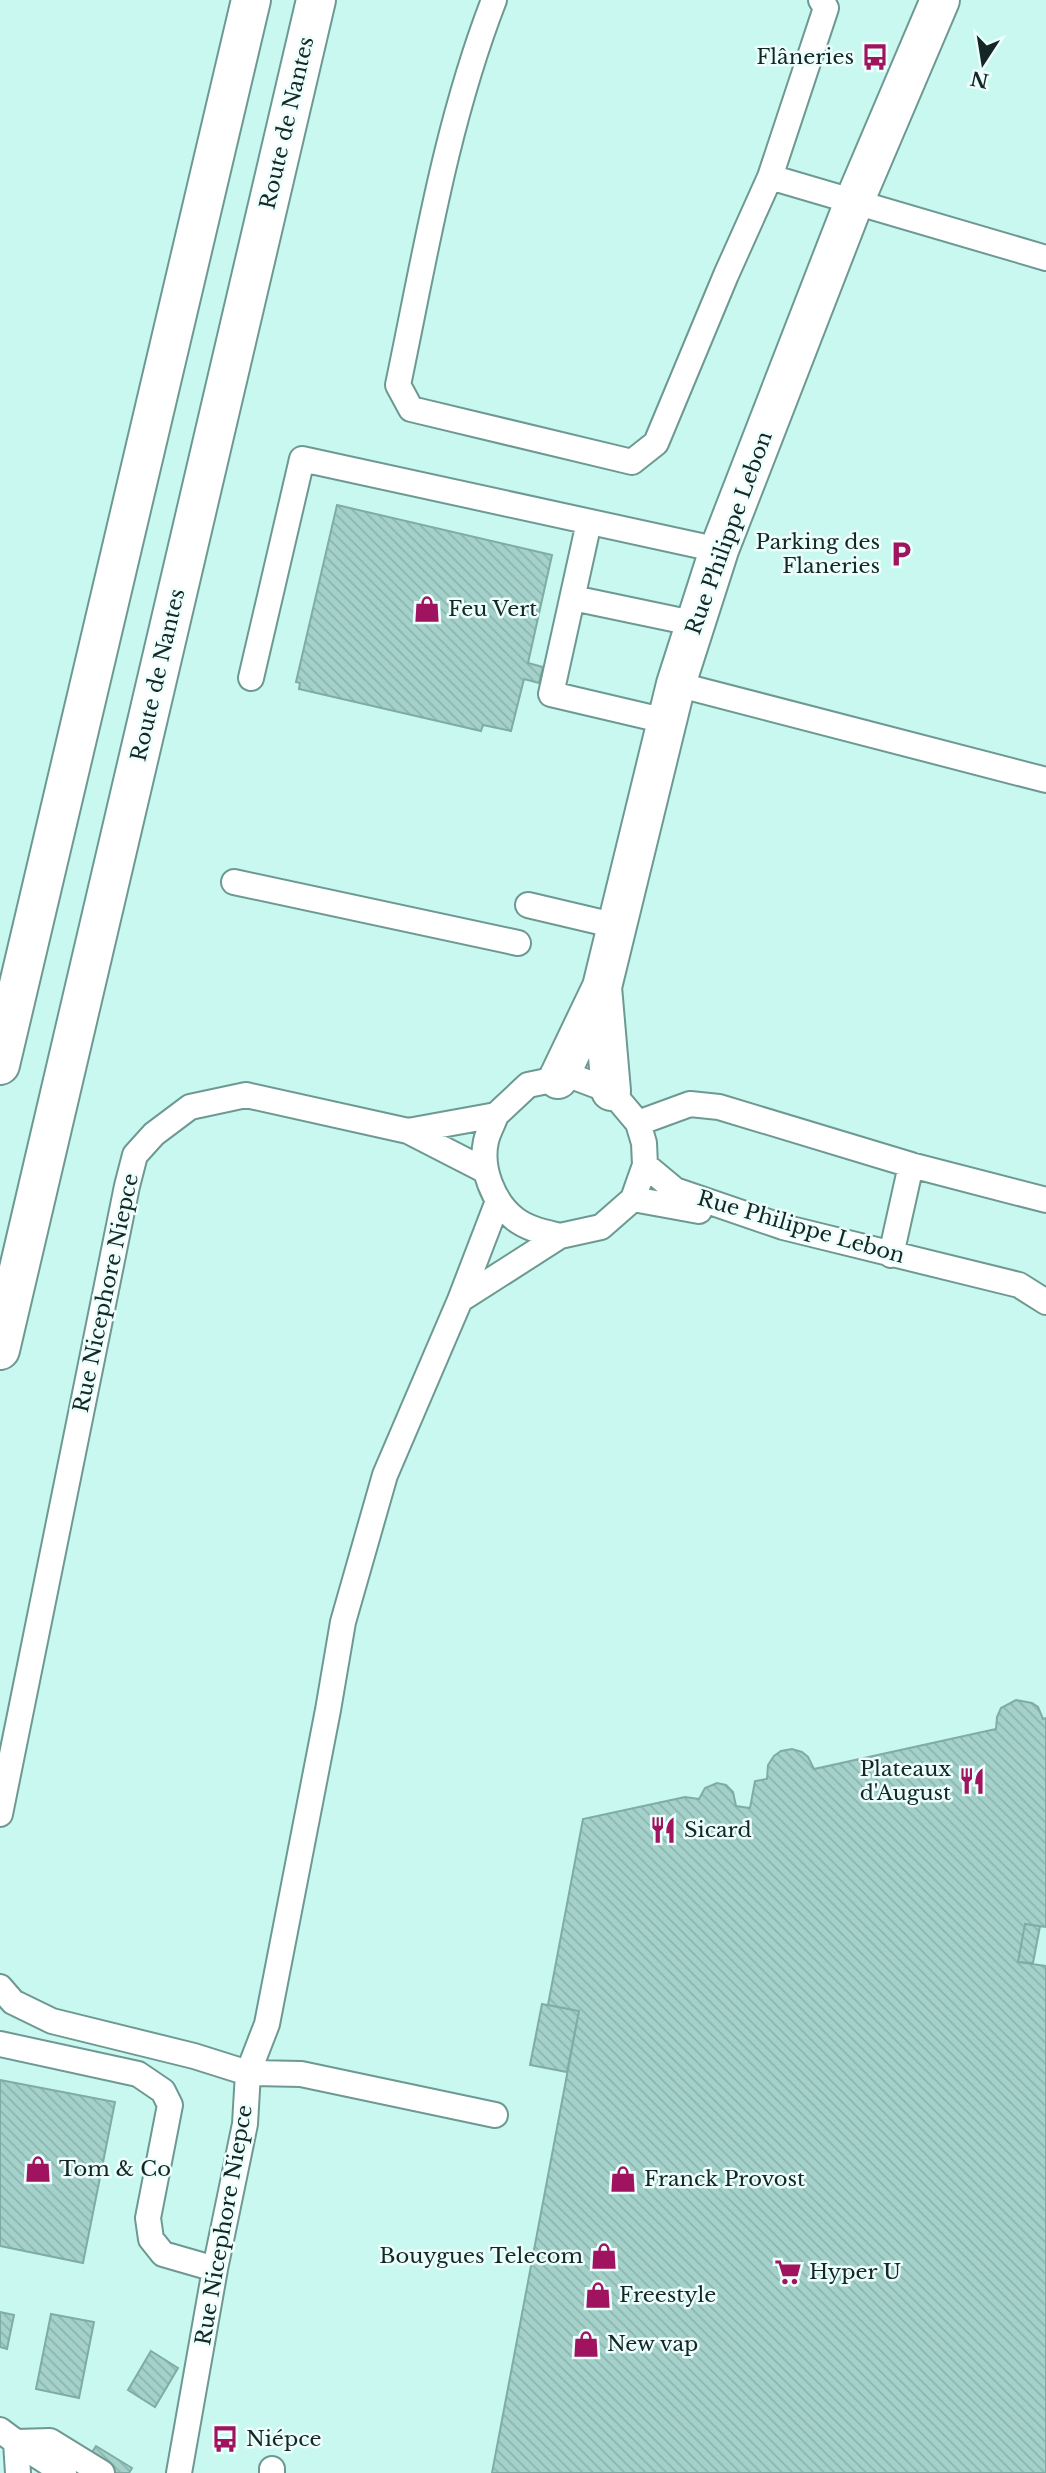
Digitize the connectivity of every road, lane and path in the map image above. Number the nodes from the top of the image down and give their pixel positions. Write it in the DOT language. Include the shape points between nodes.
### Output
graph roads {
  1 [pos="251,0"];
  2 [pos="316,0"];
  3 [pos="494,0"];
  4 [pos="821,0"];
  5 [pos="940,0"];
  6 [pos="770,177"];
  7 [pos="854,202"];
  8 [pos="1046,258"];
  9 [pos="589,522"];
  10 [pos="719,550"];
  11 [pos="573,598"];
  12 [pos="697,624"];
  13 [pos="251,678"];
  14 [pos="676,684"];
  15 [pos="666,721"];
  16 [pos="1046,780"];
  17 [pos="234,882"];
  18 [pos="528,905"];
  19 [pos="617,926"];
  20 [pos="517,943"];
  21 [pos="602,987"];
  22 [pos="0,1065"];
  23 [pos="564,1078"];
  24 [pos="611,1091"];
  25 [pos="496,1115"];
  26 [pos="638,1124"];
  27 [pos="408,1130"];
  28 [pos="645,1165"];
  29 [pos="911,1165"];
  30 [pos="486,1171"];
  31 [pos="633,1199"];
  32 [pos="1046,1200"];
  33 [pos="498,1201"];
  34 [pos="783,1227"];
  35 [pos="560,1236"];
  36 [pos="891,1255"];
  37 [pos="460,1300"];
  38 [pos="1046,1302"];
  39 [pos="0,1350"];
  40 [pos="0,1814"];
  41 [pos="0,1987"];
  42 [pos="0,2044"];
  43 [pos="248,2073"];
  44 [pos="495,2115"];
  45 [pos="215,2269"];
  46 [pos="8,2436"];
  47 [pos="18,2473"];
  48 [pos="64,2473"];
  49 [pos="102,2473"];
  50 [pos="179,2473"];
  1 -- 22 [label="main road"];
  2 -- 39 [label="main road, Route de Nantes"];
  3 -- 6 [label="lane" via="457,110 398,385 411,409 632,462 656,443"];
  4 -- 6 [label="lane" via="826,8"];
  5 -- 7 [label="main road, Rue Philippe Lebon"];
  6 -- 7 [label="lane"];
  7 -- 8 [label="lane"];
  7 -- 10 [label="main road, Rue Philippe Lebon"];
  9 -- 10 [label="lane"];
  9 -- 11 [label="lane"];
  9 -- 13 [label="lane" via="302,459"];
  10 -- 12 [label="main road, Rue Philippe Lebon"];
  11 -- 12 [label="lane"];
  11 -- 15 [label="lane" via="551,694"];
  12 -- 14 [label="main road, Rue Philippe Lebon"];
  14 -- 15 [label="main road, Rue Philippe Lebon"];
  14 -- 16 [label="lane"];
  15 -- 19 [label="main road, Rue Philippe Lebon"];
  17 -- 20 [label="lane"];
  18 -- 19 [label="lane"];
  19 -- 21 [label="main road, Rue Philippe Lebon"];
  21 -- 23 [label="main road, Rue Philippe Lebon"];
  21 -- 24 [label="main road"];
  23 -- 24 [label="lane"];
  23 -- 25 [label="lane" via="528,1085"];
  24 -- 26 [label="lane"];
  25 -- 27 [label="lane, Rue Nicephore Niepce"];
  25 -- 30 [label="lane" via="485,1143"];
  26 -- 28 [label="lane"];
  26 -- 29 [label="lane" via="690,1104 719,1107"];
  27 -- 30 [label="lane"];
  27 -- 40 [label="lane, Rue Nicephore Niepce" via="246,1095 190,1107 135,1155"];
  28 -- 31 [label="lane"];
  28 -- 34 [label="lane, Rue Philippe Lebon" via="675,1190"];
  29 -- 32 [label="lane"];
  29 -- 36 [label="lane"];
  30 -- 33 [label="lane"];
  31 -- 34 [label="lane"];
  31 -- 35 [label="lane" via="601,1227"];
  33 -- 35 [label="lane" via="515,1219 536,1231"];
  33 -- 37 [label="lane, Rue Nicephore Niepce"];
  34 -- 36 [label="lane, Rue Philippe Lebon"];
  35 -- 37 [label="lane"];
  36 -- 38 [label="lane, Rue Philippe Lebon" via="1019,1285"];
  37 -- 43 [label="lane, Rue Nicephore Niepce" via="385,1475 343,1622 267,2024"];
  41 -- 43 [label="lane" via="13,2002 52,2021"];
  42 -- 45 [label="lane" via="138,2074 163,2091 170,2105 148,2218 151,2239 163,2254"];
  43 -- 44 [label="lane" via="301,2074"];
  43 -- 45 [label="lane, Rue Nicephore Niepce" via="245,2124"];
  45 -- 50 [label="lane, Rue Nicephore Niepce"];
  46 -- 47 [label="lane"];
  46 -- 48 [label="lane"];
  46 -- 49 [label="lane" via="50,2441"];
}
